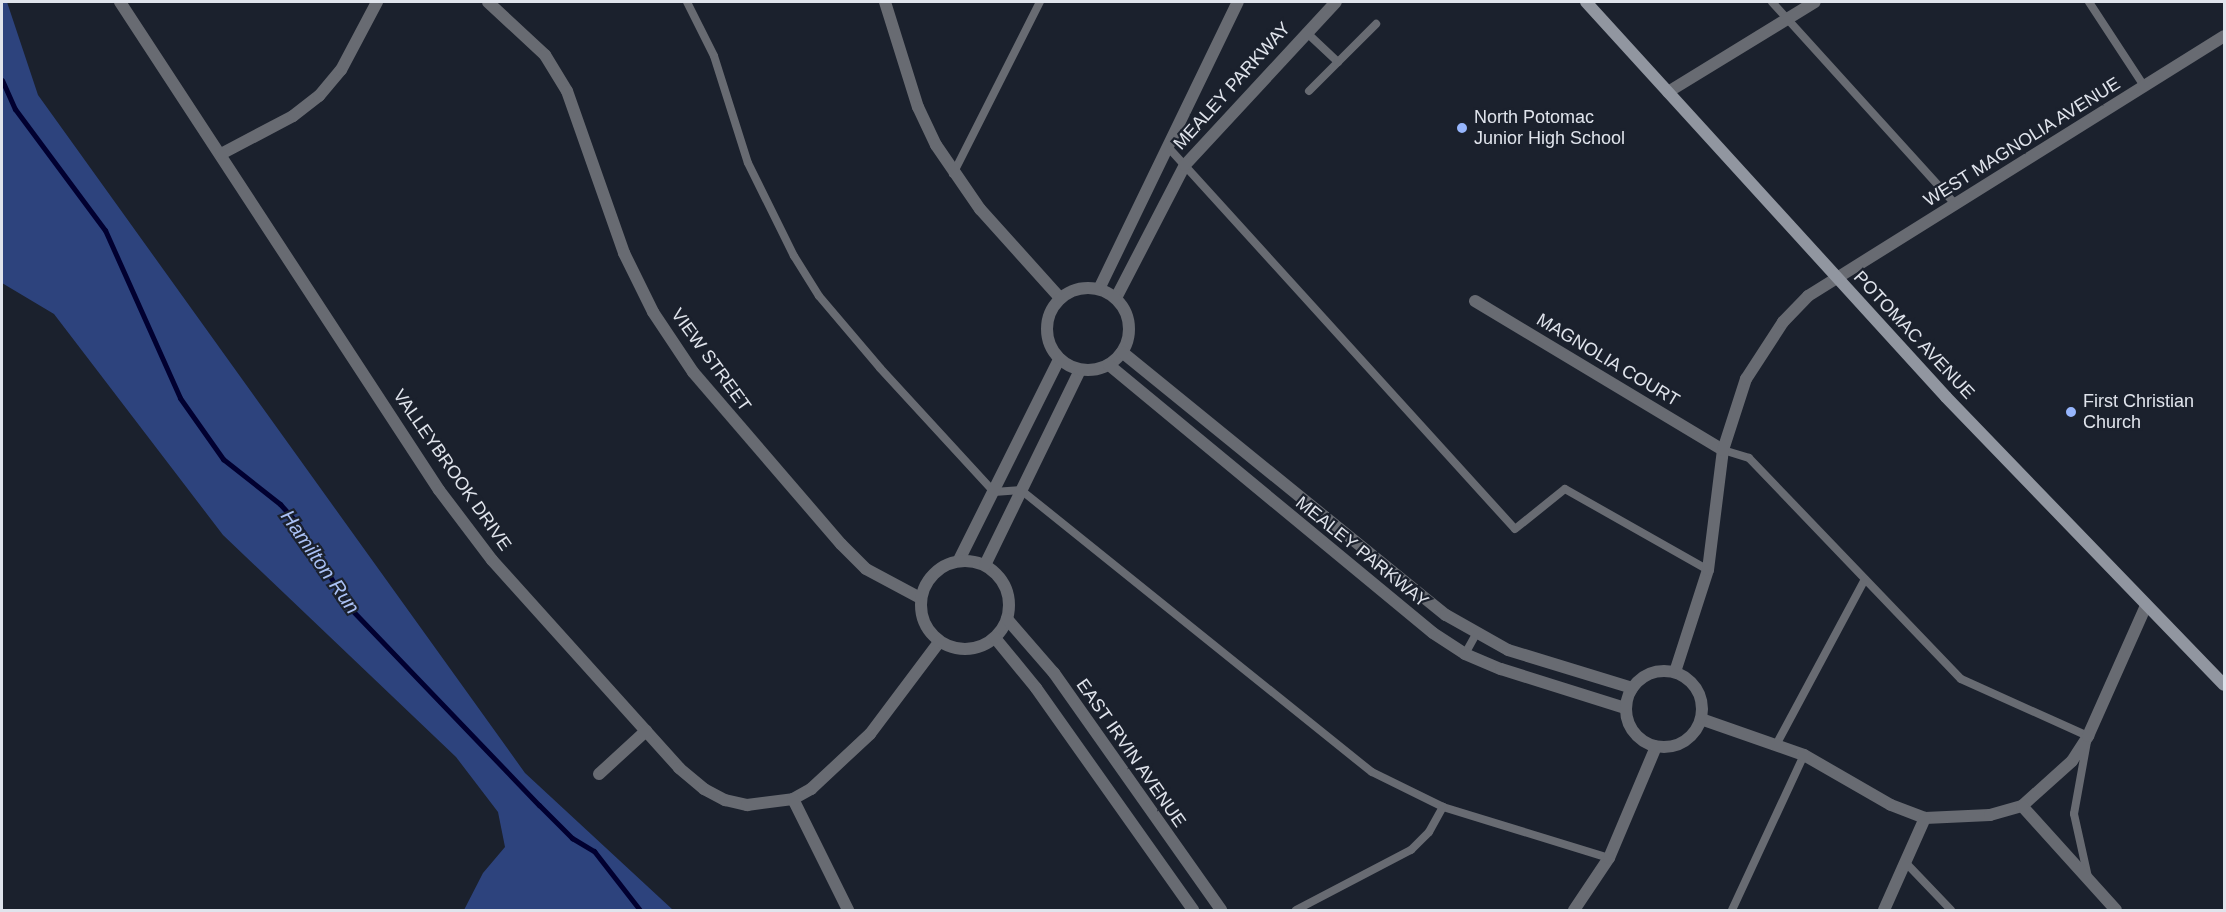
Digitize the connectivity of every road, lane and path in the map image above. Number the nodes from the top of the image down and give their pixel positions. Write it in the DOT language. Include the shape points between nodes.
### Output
graph roads {
  1 [pos="120,2"];
  2 [pos="377,2"];
  3 [pos="488,2"];
  4 [pos="687,2"];
  5 [pos="885,2"];
  6 [pos="1040,2"];
  7 [pos="1238,2"];
  8 [pos="1336,2"];
  9 [pos="1586,2"];
  10 [pos="1772,2"];
  11 [pos="1815,2"];
  12 [pos="2089,2"];
  13 [pos="1788,19"];
  14 [pos="1376,24"];
  15 [pos="1306,32"];
  16 [pos="2224,36"];
  17 [pos="1338,62"];
  18 [pos="2144,86"];
  19 [pos="1309,91"];
  20 [pos="1668,92"];
  21 [pos="1167,146"];
  22 [pos="221,154"];
  23 [pos="1185,165"];
  24 [pos="953,174"];
  25 [pos="1956,205"];
  26 [pos="1838,278"];
  27 [pos="1099,289"];
  28 [pos="1060,298"];
  29 [pos="1116,298"];
  30 [pos="1475,301"];
  31 [pos="1122,352"];
  32 [pos="1059,359"];
  33 [pos="1109,365"];
  34 [pos="1080,370"];
  35 [pos="1723,450"];
  36 [pos="1247,452"];
  37 [pos="1233,470"];
  38 [pos="1021,490"];
  39 [pos="994,492"];
  40 [pos="959,560"];
  41 [pos="985,565"];
  42 [pos="1708,570"];
  43 [pos="1866,579"];
  44 [pos="921,598"];
  45 [pos="2146,606"];
  46 [pos="1007,619"];
  47 [pos="1476,634"];
  48 [pos="995,638"];
  49 [pos="939,642"];
  50 [pos="1466,654"];
  51 [pos="1675,672"];
  52 [pos="2224,685"];
  53 [pos="1632,688"];
  54 [pos="1625,708"];
  55 [pos="1701,719"];
  56 [pos="646,731"];
  57 [pos="2088,736"];
  58 [pos="1776,745"];
  59 [pos="1656,747"];
  60 [pos="1804,755"];
  61 [pos="599,774"];
  62 [pos="792,799"];
  63 [pos="2022,806"];
  64 [pos="1443,807"];
  65 [pos="1925,818"];
  66 [pos="1609,858"];
  67 [pos="1906,863"];
  68 [pos="2088,878"];
  69 [pos="848,910"];
  70 [pos="1193,910"];
  71 [pos="1221,910"];
  72 [pos="1296,910"];
  73 [pos="1574,910"];
  74 [pos="1732,910"];
  75 [pos="1884,910"];
  76 [pos="1951,910"];
  77 [pos="2115,910"];
  1 -- 22 [label="street, VALLEYBROOK DRIVE"];
  2 -- 22 [label="street" via="341,70 319,96 293,116"];
  3 -- 44 [label="street, VIEW STREET" via="545,55 567,91 624,253 653,312 693,372 841,544 867,569"];
  4 -- 39 [label="lane" via="714,56 748,164 794,256 819,296"];
  5 -- 24 [label="street" via="918,107"];
  6 -- 24 [label="lane"];
  7 -- 21 [label="street, MEALEY PARKWAY"];
  8 -- 15 [label="street, MEALEY PARKWAY"];
  9 -- 20 [label="main road, POTOMAC AVENUE"];
  10 -- 13 [label="lane"];
  11 -- 13 [label="street"];
  12 -- 18 [label="lane"];
  13 -- 20 [label="street"];
  13 -- 25 [label="lane"];
  14 -- 17 [label="lane"];
  15 -- 17 [label="lane"];
  15 -- 23 [label="street, MEALEY PARKWAY"];
  16 -- 18 [label="street, WEST MAGNOLIA AVENUE"];
  17 -- 19 [label="lane"];
  18 -- 25 [label="street, WEST MAGNOLIA AVENUE"];
  20 -- 26 [label="main road, POTOMAC AVENUE"];
  21 -- 23 [label="lane"];
  21 -- 27 [label="street, MEALEY PARKWAY"];
  22 -- 56 [label="street, VALLEYBROOK DRIVE" via="439,489 492,560"];
  23 -- 29 [label="street, MEALEY PARKWAY"];
  23 -- 42 [label="lane" via="1515,529 1565,489"];
  24 -- 28 [label="street"];
  25 -- 26 [label="street, WEST MAGNOLIA AVENUE"];
  26 -- 35 [label="street, WEST MAGNOLIA AVENUE" via="1808,296 1762,349 1746,379"];
  26 -- 45 [label="main road, POTOMAC AVENUE"];
  27 -- 28 [label="street" via="1072,291"];
  27 -- 29 [label="street"];
  28 -- 32 [label="street" via="1050,312 1046,329"];
  29 -- 31 [label="street" via="1130,324"];
  30 -- 35 [label="street, MAGNOLIA COURT"];
  31 -- 33 [label="street"];
  31 -- 36 [label="street, MEALEY PARKWAY"];
  32 -- 34 [label="street"];
  32 -- 39 [label="street"];
  33 -- 34 [label="street"];
  33 -- 37 [label="street, MEALEY PARKWAY"];
  34 -- 38 [label="street"];
  35 -- 42 [label="street, WEST MAGNOLIA AVENUE"];
  35 -- 43 [label="lane" via="1749,458"];
  36 -- 37 [label="lane"];
  36 -- 47 [label="street, MEALEY PARKWAY" via="1426,601"];
  37 -- 50 [label="street, MEALEY PARKWAY" via="1410,616"];
  38 -- 39 [label="lane"];
  38 -- 41 [label="street"];
  38 -- 64 [label="lane" via="1339,748 1372,772"];
  39 -- 40 [label="street"];
  40 -- 41 [label="street"];
  40 -- 44 [label="street" via="934,573"];
  41 -- 46 [label="street" via="1000,577 1007,590"];
  42 -- 51 [label="street, WEST MAGNOLIA AVENUE"];
  43 -- 57 [label="lane" via="1961,678"];
  43 -- 58 [label="lane"];
  44 -- 49 [label="street" via="927,630"];
  45 -- 52 [label="main road, POTOMAC AVENUE"];
  45 -- 57 [label="street"];
  46 -- 48 [label="street"];
  46 -- 71 [label="street, EAST IRVIN AVENUE" via="1054,673"];
  47 -- 50 [label="lane"];
  47 -- 53 [label="street, MEALEY PARKWAY" via="1547,665"];
  48 -- 49 [label="street" via="978,648 958,650"];
  48 -- 70 [label="street" via="1036,688"];
  49 -- 62 [label="street, VALLEYBROOK DRIVE" via="870,734 830,774"];
  50 -- 54 [label="street, MEALEY PARKWAY"];
  51 -- 53 [label="street" via="1658,671 1643,677"];
  51 -- 55 [label="street" via="1688,678 1698,690"];
  53 -- 54 [label="street"];
  54 -- 59 [label="street" via="1629,726 1640,740"];
  55 -- 58 [label="street"];
  55 -- 59 [label="street" via="1684,742"];
  56 -- 61 [label="street"];
  56 -- 62 [label="street, VALLEYBROOK DRIVE" via="679,768 725,800 747,805"];
  57 -- 63 [label="street" via="2072,761"];
  57 -- 68 [label="lane" via="2074,814"];
  58 -- 60 [label="street"];
  59 -- 66 [label="street"];
  60 -- 65 [label="street" via="1891,805"];
  60 -- 74 [label="lane"];
  62 -- 69 [label="street"];
  63 -- 65 [label="street" via="1990,815"];
  63 -- 68 [label="street"];
  64 -- 66 [label="lane"];
  64 -- 72 [label="lane" via="1429,832 1411,850"];
  65 -- 67 [label="street"];
  66 -- 73 [label="street"];
  67 -- 75 [label="street"];
  67 -- 76 [label="lane"];
  68 -- 77 [label="street"];
}
